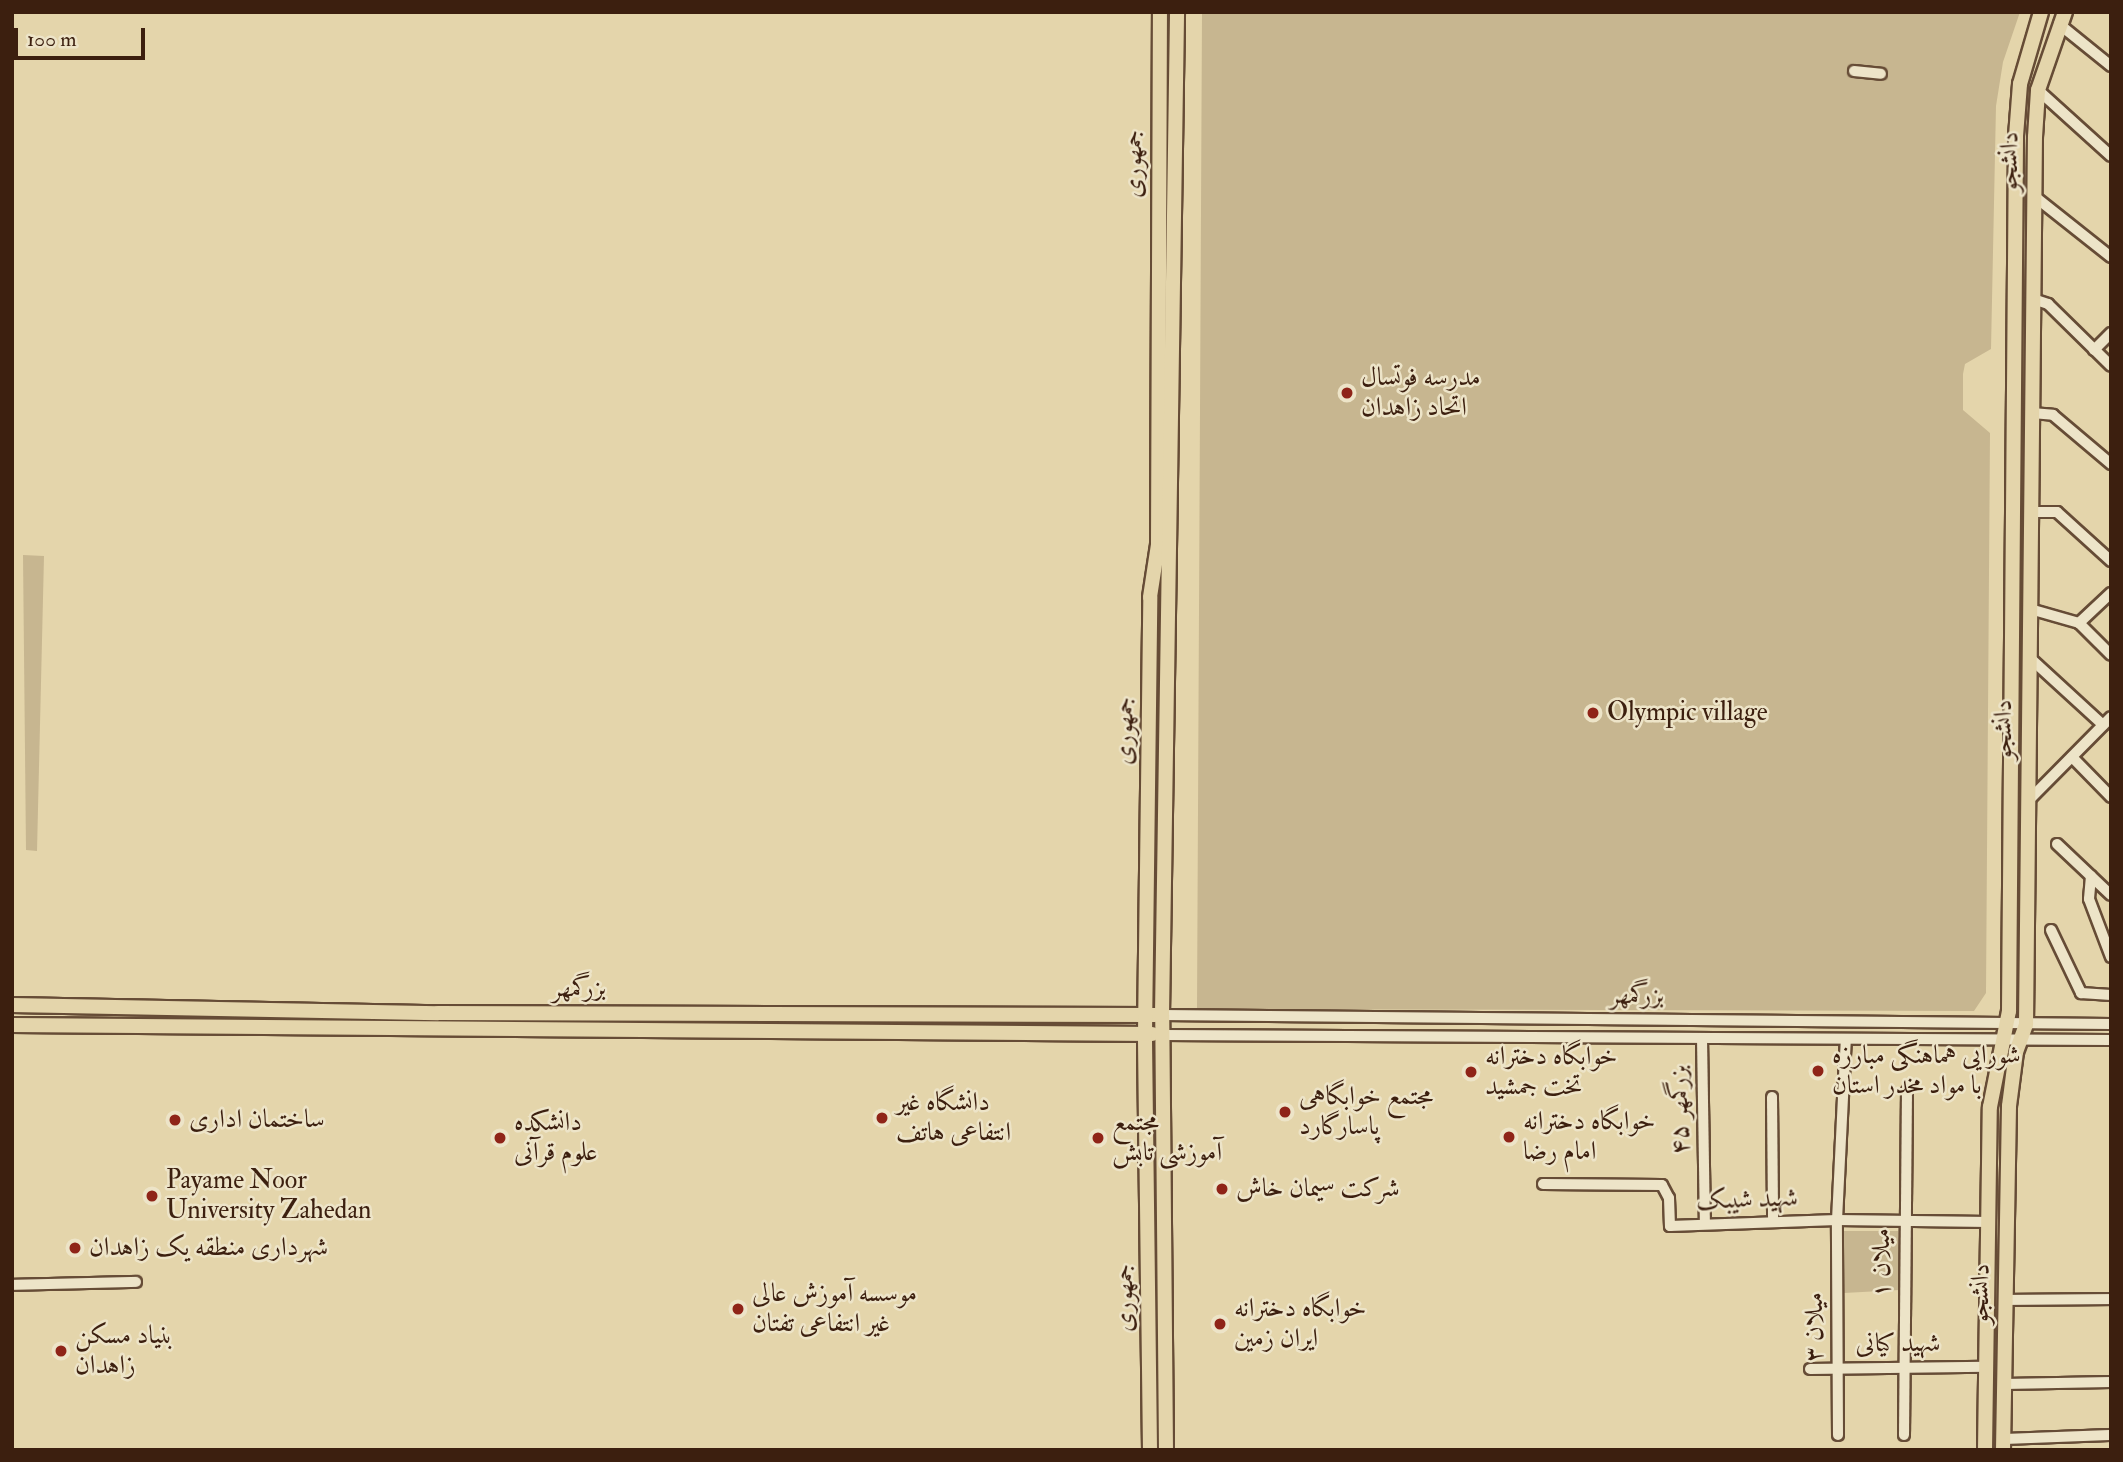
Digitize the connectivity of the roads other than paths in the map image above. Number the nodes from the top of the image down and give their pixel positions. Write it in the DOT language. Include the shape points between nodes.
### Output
graph roads {
  1 [pos="1160,12"];
  2 [pos="1178,12"];
  3 [pos="2041,12"];
  4 [pos="2062,18"];
  5 [pos="2111,66"];
  6 [pos="1854,71"];
  7 [pos="1881,74"];
  8 [pos="2038,90"];
  9 [pos="1158,128"];
  10 [pos="1177,128"];
  11 [pos="2111,156"];
  12 [pos="2034,196"];
  13 [pos="2016,233"];
  14 [pos="2034,233"];
  15 [pos="2111,257"];
  16 [pos="2033,299"];
  17 [pos="2111,333"];
  18 [pos="2094,350"];
  19 [pos="2111,366"];
  20 [pos="2032,413"];
  21 [pos="2111,464"];
  22 [pos="2031,512"];
  23 [pos="2111,561"];
  24 [pos="2111,593"];
  25 [pos="1150,597"];
  26 [pos="1167,598"];
  27 [pos="2030,610"];
  28 [pos="2078,623"];
  29 [pos="2111,655"];
  30 [pos="2029,658"];
  31 [pos="2107,721"];
  32 [pos="2072,757"];
  33 [pos="2111,797"];
  34 [pos="2028,801"];
  35 [pos="2057,844"];
  36 [pos="2091,876"];
  37 [pos="2111,895"];
  38 [pos="2051,930"];
  39 [pos="2108,942"];
  40 [pos="2111,957"];
  41 [pos="2111,995"];
  42 [pos="12,1005"];
  43 [pos="948,1014"];
  44 [pos="1146,1015"];
  45 [pos="1162,1015"];
  46 [pos="1478,1018"];
  47 [pos="1691,1021"];
  48 [pos="2008,1024"];
  49 [pos="2026,1024"];
  50 [pos="2111,1024"];
  51 [pos="12,1025"];
  52 [pos="947,1034"];
  53 [pos="1145,1034"];
  54 [pos="1164,1035"];
  55 [pos="1477,1036"];
  56 [pos="1696,1038"];
  57 [pos="1846,1039"];
  58 [pos="2003,1039"];
  59 [pos="2021,1039"];
  60 [pos="2111,1040"];
  61 [pos="1907,1091"];
  62 [pos="1772,1097"];
  63 [pos="1543,1184"];
  64 [pos="1837,1220"];
  65 [pos="1773,1222"];
  66 [pos="1905,1222"];
  67 [pos="1989,1222"];
  68 [pos="1704,1223"];
  69 [pos="1149,1239"];
  70 [pos="1166,1241"];
  71 [pos="136,1282"];
  72 [pos="12,1285"];
  73 [pos="2111,1299"];
  74 [pos="2006,1300"];
  75 [pos="1904,1366"];
  76 [pos="1838,1367"];
  77 [pos="1986,1367"];
  78 [pos="1810,1368"];
  79 [pos="2111,1382"];
  80 [pos="2004,1384"];
  81 [pos="1838,1435"];
  82 [pos="1905,1435"];
  83 [pos="2111,1435"];
  84 [pos="2003,1444"];
  85 [pos="1150,1450"];
  86 [pos="1166,1450"];
  87 [pos="1985,1450"];
  1 -- 9 [label="main road, جمهوری"];
  2 -- 10 [label="main road, جمهوری"];
  3 -- 13 [label="main road, دانشجو" via="2020,84"];
  4 -- 5 [label="street"];
  4 -- 8 [label="main road, دانشجو"];
  6 -- 7 [label="street"];
  8 -- 11 [label="street"];
  8 -- 12 [label="main road, دانشجو"];
  9 -- 10 [label="main road"];
  9 -- 25 [label="main road, جمهوری" via="1158,545"];
  10 -- 26 [label="main road, جمهوری"];
  12 -- 14 [label="main road, دانشجو"];
  12 -- 15 [label="street"];
  13 -- 14 [label="main road"];
  13 -- 48 [label="main road, دانشجو"];
  14 -- 16 [label="main road, دانشجو"];
  16 -- 18 [label="street" via="2048,304"];
  16 -- 20 [label="main road, دانشجو"];
  17 -- 18 [label="street"];
  18 -- 19 [label="street"];
  20 -- 21 [label="street" via="2053,415"];
  20 -- 22 [label="main road, دانشجو"];
  22 -- 23 [label="street" via="2057,512"];
  22 -- 27 [label="main road, دانشجو"];
  24 -- 28 [label="street"];
  25 -- 26 [label="main road"];
  25 -- 44 [label="main road, جمهوری"];
  26 -- 45 [label="main road, جمهوری"];
  27 -- 28 [label="street"];
  27 -- 30 [label="main road, دانشجو"];
  28 -- 29 [label="street"];
  30 -- 31 [label="street"];
  30 -- 34 [label="main road, دانشجو"];
  31 -- 32 [label="street"];
  32 -- 33 [label="street"];
  32 -- 34 [label="street"];
  34 -- 49 [label="main road, دانشجو"];
  35 -- 36 [label="street"];
  36 -- 37 [label="street"];
  36 -- 39 [label="street" via="2088,899"];
  38 -- 41 [label="street" via="2081,993"];
  39 -- 40 [label="street"];
  42 -- 43 [label="main road, بزرگمهر" via="438,1013"];
  43 -- 44 [label="main road, بزرگمهر"];
  43 -- 52 [label="main road"];
  44 -- 45 [label="main road, بزرگمهر"];
  44 -- 53 [label="main road, جمهوری"];
  45 -- 46 [label="street, بزرگمهر"];
  45 -- 54 [label="main road, جمهوری"];
  46 -- 47 [label="street, بزرگمهر"];
  46 -- 55 [label="street"];
  47 -- 48 [label="street, بزرگمهر"];
  47 -- 56 [label="street, بزرگمهر ۴۵"];
  48 -- 49 [label="street, بزرگمهر"];
  48 -- 58 [label="main road, دانشجو"];
  49 -- 50 [label="street, بزرگمهر"];
  49 -- 59 [label="main road, دانشجو"];
  51 -- 52 [label="main road, بزرگمهر"];
  52 -- 53 [label="main road, بزرگمهر"];
  53 -- 54 [label="main road, بزرگمهر"];
  53 -- 69 [label="main road, جمهوری"];
  54 -- 55 [label="street, بزرگمهر"];
  54 -- 70 [label="main road, جمهوری"];
  55 -- 56 [label="street, بزرگمهر"];
  56 -- 57 [label="street, بزرگمهر"];
  56 -- 68 [label="street, بزرگمهر ۴۵"];
  57 -- 58 [label="street, بزرگمهر"];
  57 -- 64 [label="street, میلان ۳"];
  58 -- 59 [label="street, بزرگمهر"];
  58 -- 67 [label="main road, دانشجو" via="1990,1107"];
  59 -- 60 [label="street, بزرگمهر"];
  59 -- 74 [label="main road, دانشجو" via="2009,1106"];
  61 -- 66 [label="street, میلان ۱"];
  62 -- 65 [label="street"];
  63 -- 68 [label="street, شهید شیبک" via="1648,1181 1662,1185 1669,1198 1670,1226"];
  64 -- 65 [label="street, شهید شیبک"];
  64 -- 66 [label="street, شهید شیبک"];
  64 -- 76 [label="street, میلان ۳"];
  65 -- 68 [label="street, شهید شیبک"];
  66 -- 67 [label="street, شهید شیبک"];
  66 -- 75 [label="street, میلان ۱"];
  67 -- 77 [label="main road, دانشجو"];
  69 -- 70 [label="main road"];
  69 -- 85 [label="main road, جمهوری"];
  70 -- 86 [label="main road, جمهوری"];
  71 -- 72 [label="street"];
  73 -- 74 [label="street"];
  74 -- 80 [label="main road, دانشجو"];
  75 -- 76 [label="street, شهید کیانی"];
  75 -- 77 [label="street, شهید کیانی"];
  75 -- 82 [label="street, میلان ۱"];
  76 -- 78 [label="street, شهید کیانی"];
  76 -- 81 [label="street, میلان ۳"];
  77 -- 87 [label="main road, دانشجو"];
  79 -- 80 [label="street"];
  80 -- 84 [label="main road, دانشجو"];
  83 -- 84 [label="street"];
}
